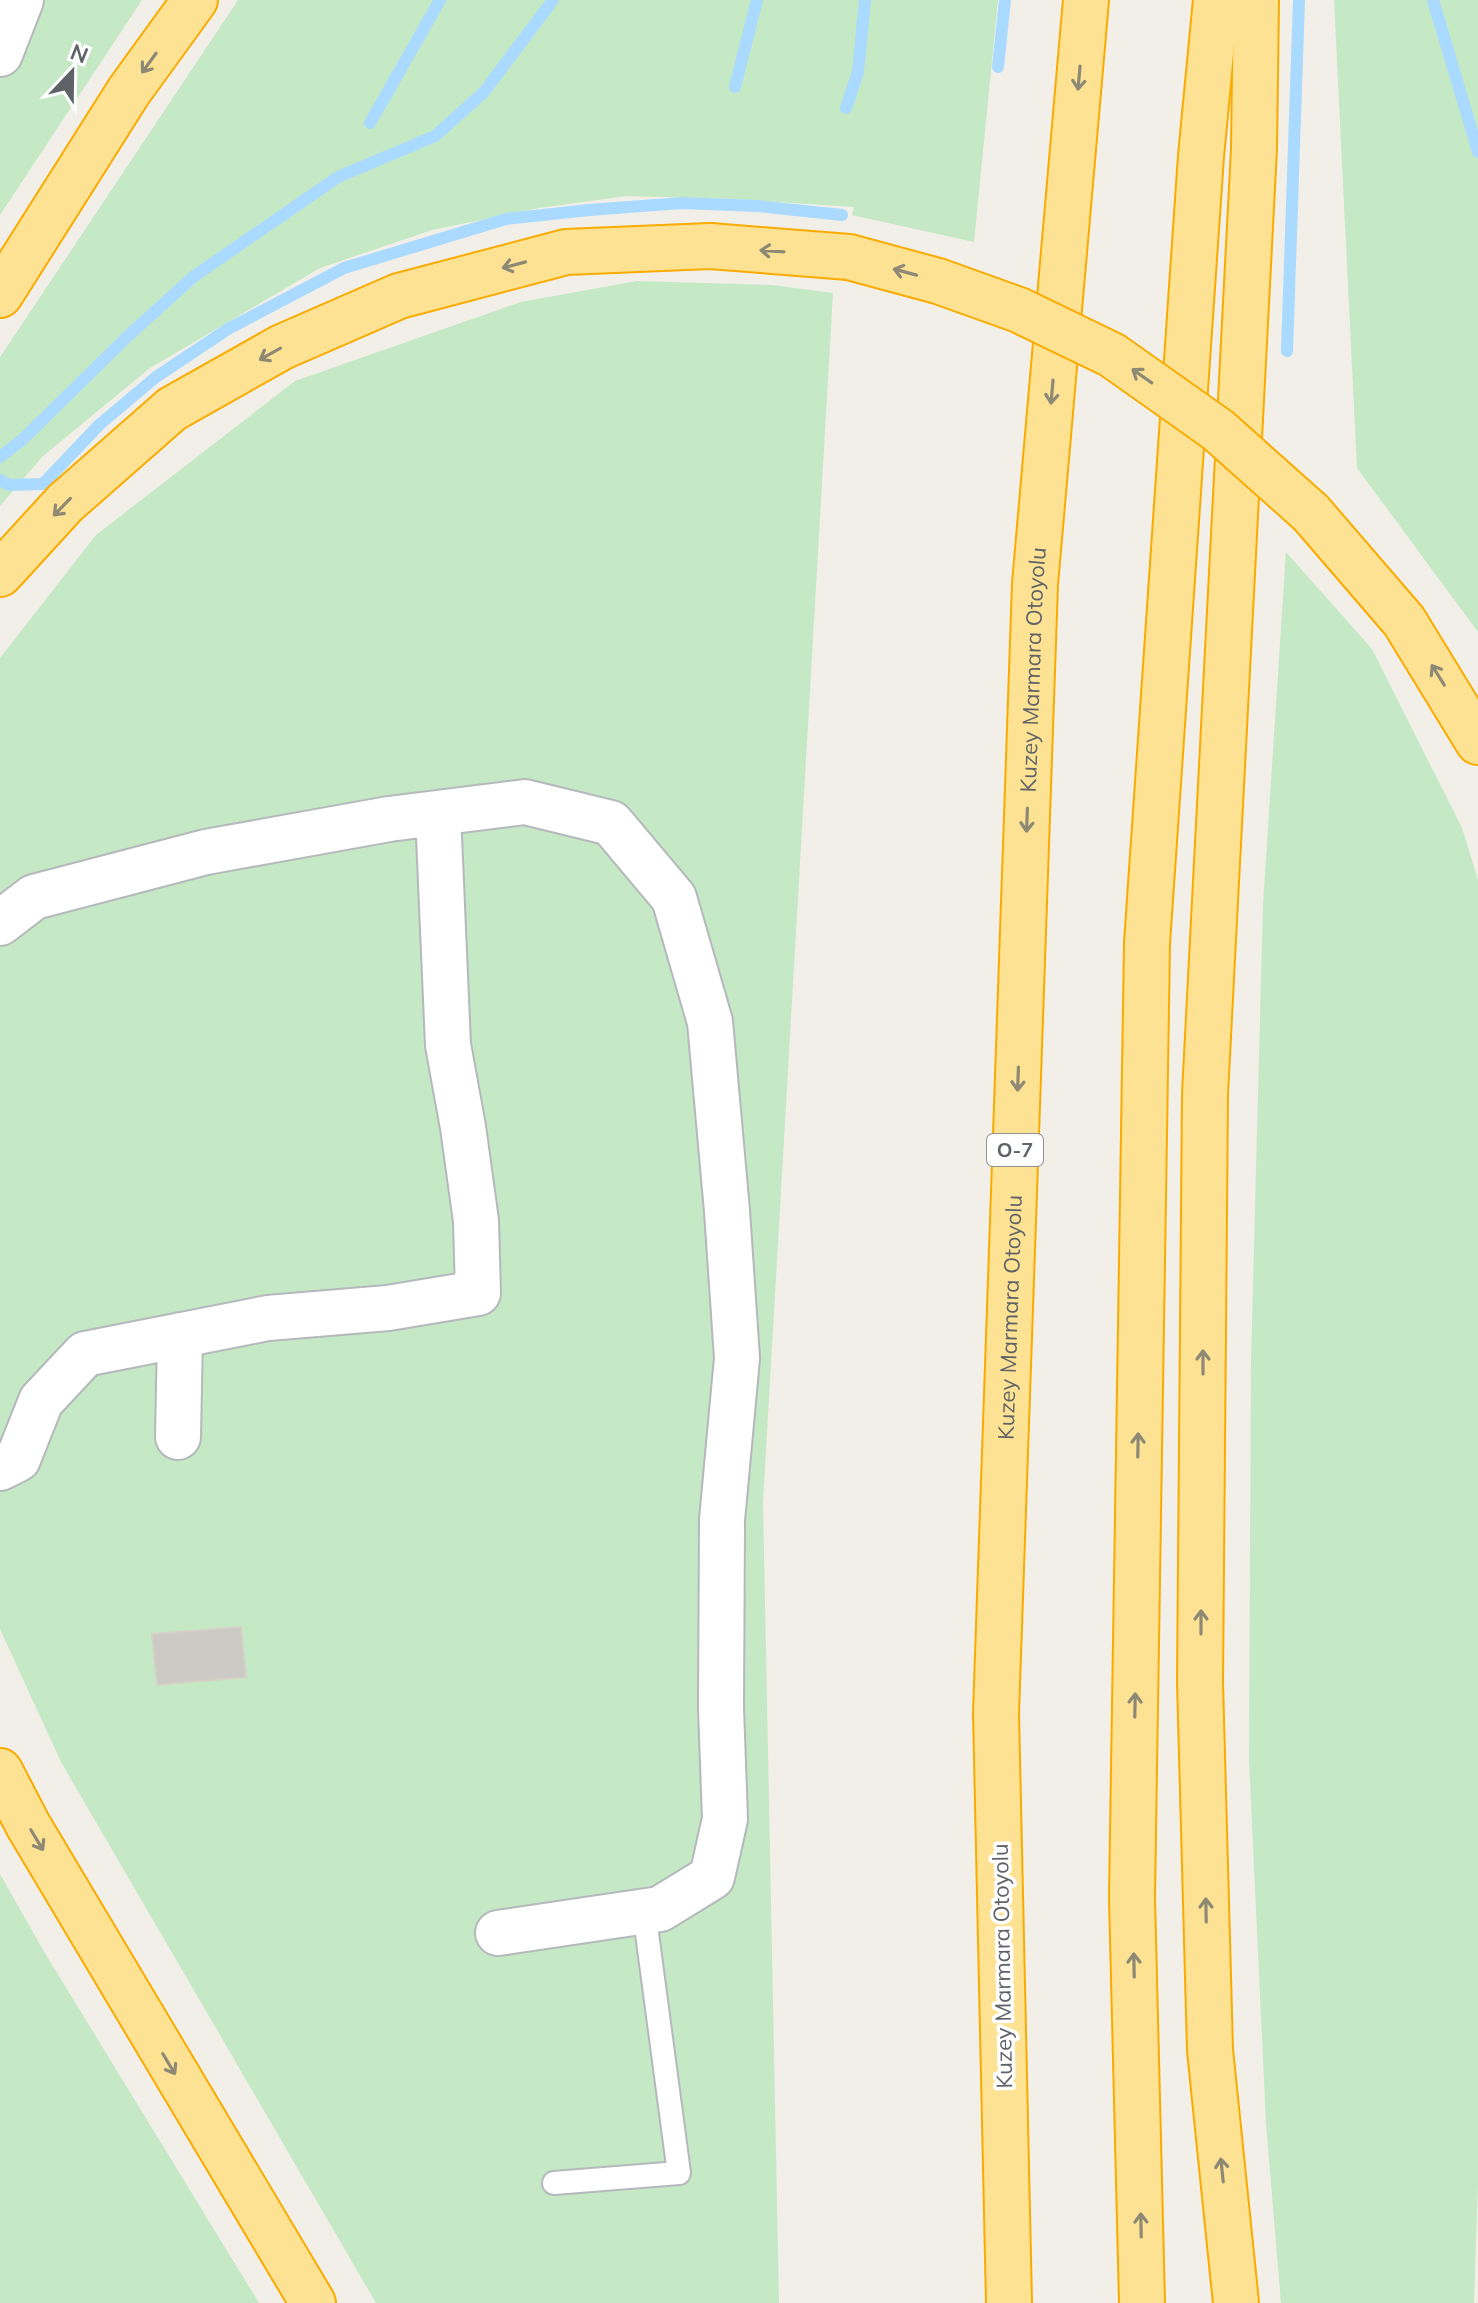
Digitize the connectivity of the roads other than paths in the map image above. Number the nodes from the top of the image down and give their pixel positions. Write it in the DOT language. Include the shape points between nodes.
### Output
graph roads {
  1 [pos="21,0"];
  2 [pos="195,0"];
  3 [pos="1086,0"];
  4 [pos="1216,0"];
  5 [pos="1256,0"];
  6 [pos="0,54"];
  7 [pos="0,295"];
  8 [pos="0,574"];
  9 [pos="1478,742"];
  10 [pos="438,813"];
  11 [pos="0,923"];
  12 [pos="180,1335"];
  13 [pos="178,1437"];
  14 [pos="0,1468"];
  15 [pos="0,1771"];
  16 [pos="644,1911"];
  17 [pos="498,1933"];
  18 [pos="554,2183"];
  19 [pos="313,2303"];
  20 [pos="1009,2303"];
  21 [pos="1142,2303"];
  22 [pos="1236,2303"];
  1 -- 6 [label="street"];
  2 -- 7 [label="highway, one-way" via="129,91"];
  3 -- 20 [label="highway, Kuzey Marmara Otoyolu / O-7, one-way" via="1035,584 997,1681"];
  21 -- 4 [label="highway, one-way" via="1132,1897 1147,943"];
  22 -- 5 [label="highway, one-way" via="1210,2050 1200,1682 1205,1126 1254,149"];
  9 -- 8 [label="highway, one-way, bridge" via="1404,621 1311,513 1218,430 1112,355 1019,310 849,257 710,246 566,252 399,296 282,347 172,409 65,503"];
  10 -- 11 [label="street" via="206,852 34,897"];
  10 -- 12 [label="street" via="448,1045 476,1221 478,1293 388,1308 268,1318"];
  10 -- 16 [label="street" via="525,802 611,823 674,898 710,1022 737,1358 722,1520 725,1819 712,1877 660,1909"];
  12 -- 13 [label="street"];
  12 -- 14 [label="street" via="85,1354 41,1401 18,1459"];
  15 -- 19 [label="highway, one-way"];
  16 -- 17 [label="street"];
  16 -- 18 [label="lane" via="679,2173"];
}
